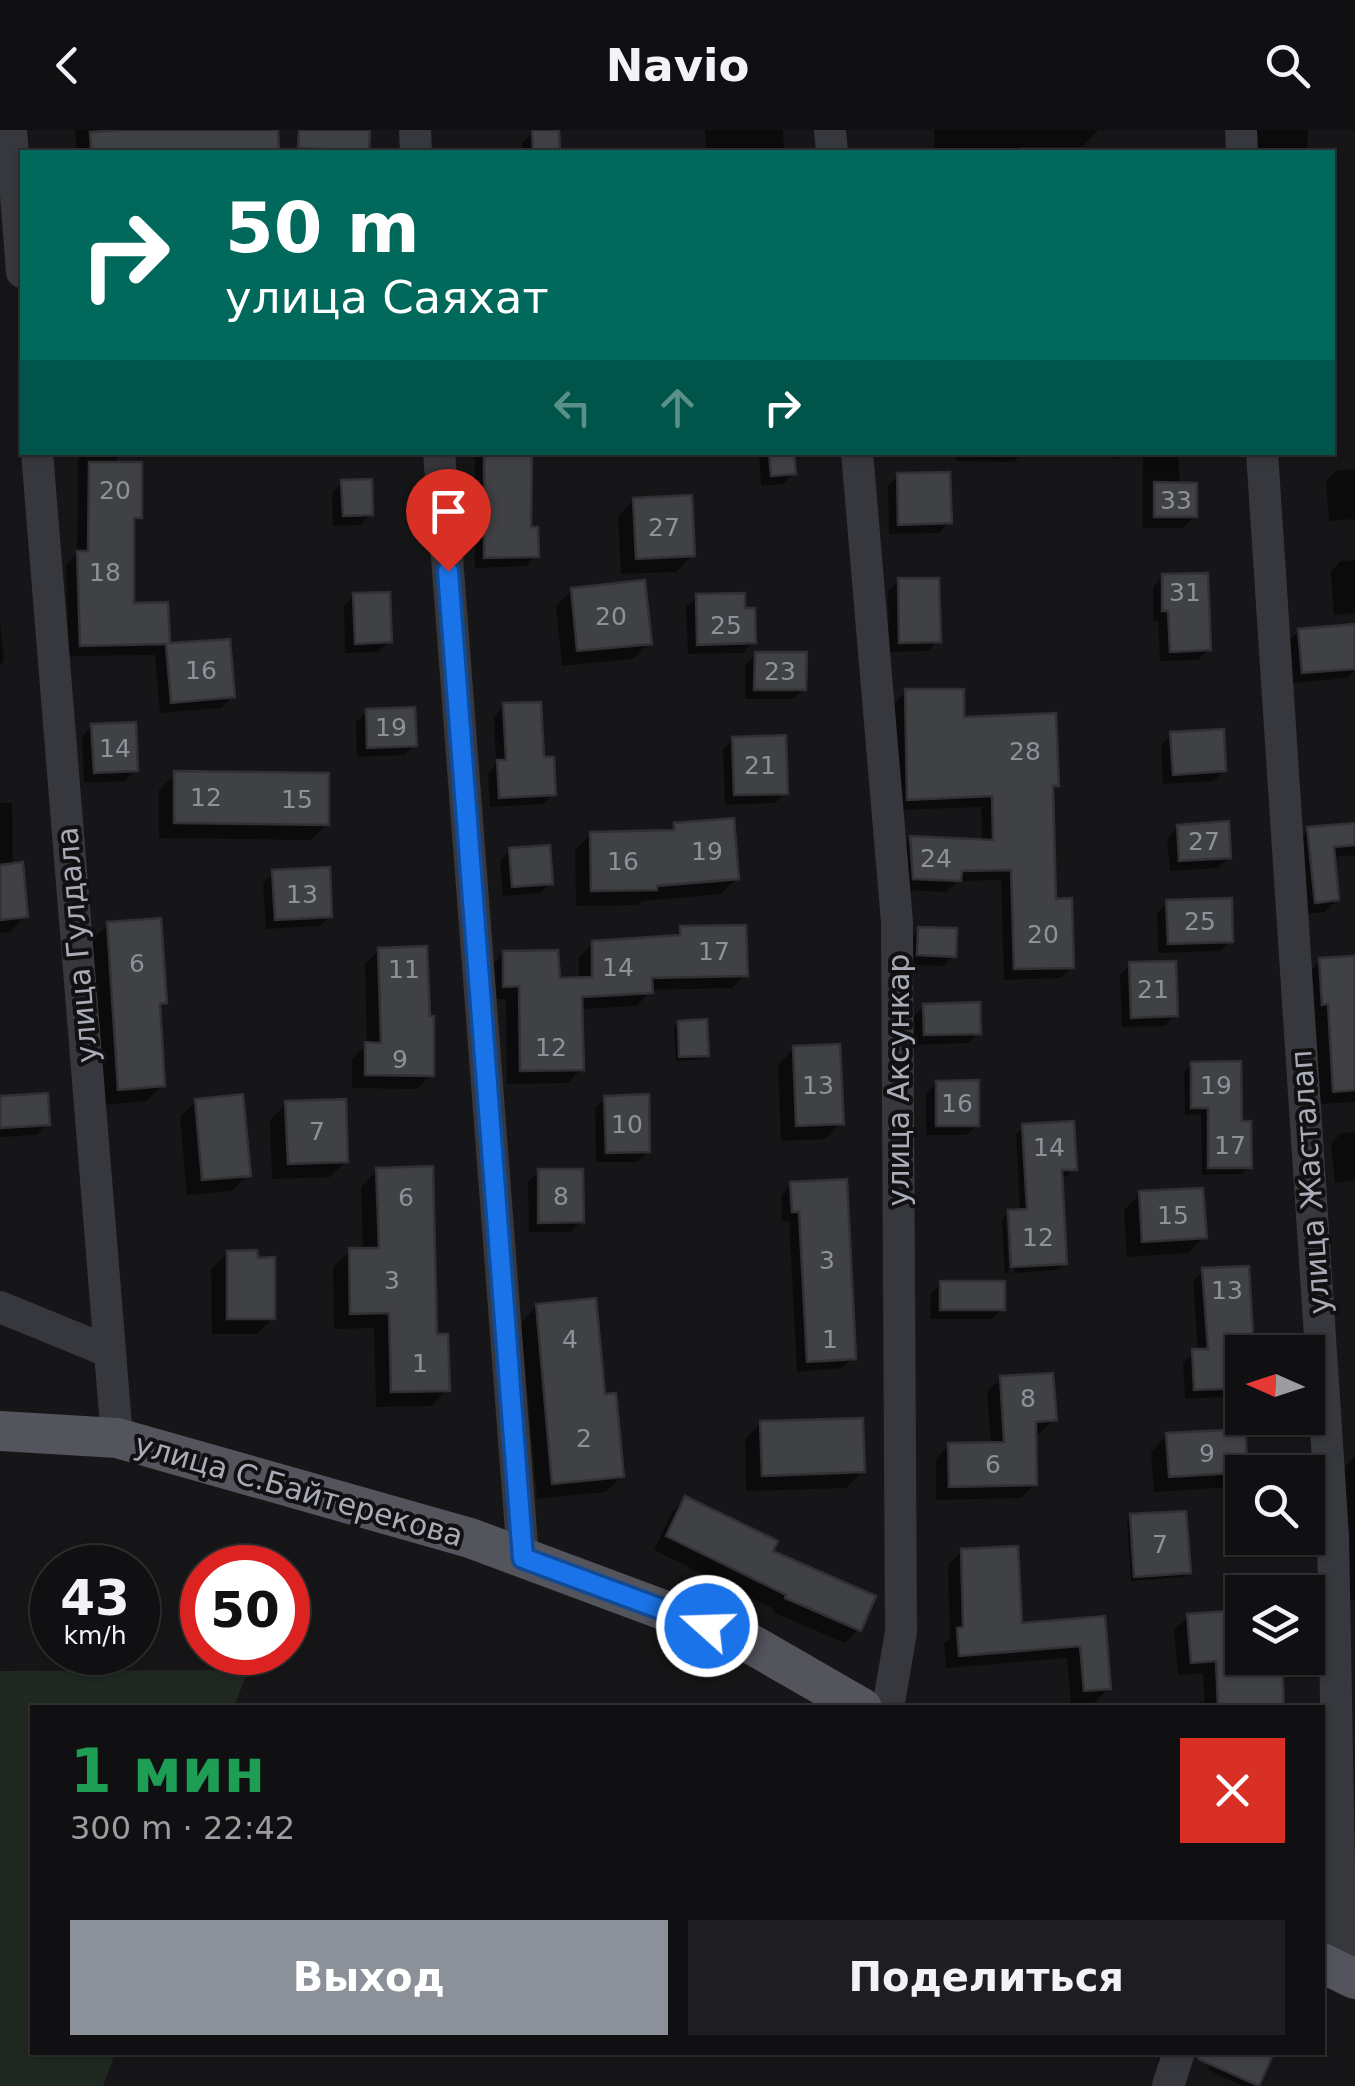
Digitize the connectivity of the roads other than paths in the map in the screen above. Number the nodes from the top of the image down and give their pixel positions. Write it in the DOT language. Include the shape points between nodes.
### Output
graph roads {
  1 [pos="11,130"];
  2 [pos="20,246"];
  3 [pos="37,455"];
  4 [pos="439,455"];
  5 [pos="857,455"];
  6 [pos="1262,455"];
  7 [pos="0,1307"];
  8 [pos="110,1352"];
  9 [pos="0,1432"];
  10 [pos="117,1438"];
  11 [pos="523,1558"];
  12 [pos="857,1705"];
  13 [pos="889,1705"];
  14 [pos="1340,1972"];
  15 [pos="1178,2055"];
  16 [pos="1168,2086"];
  1 -- 2 [label="street"];
  3 -- 8 [label="street, улица Гулдала"];
  4 -- 11 [label="street"];
  5 -- 13 [label="street, улица Аксункар" via="897,922 901,1632"];
  6 -- 14 [label="street, улица Жасталап" via="1333,1536"];
  7 -- 8 [label="street"];
  8 -- 10 [label="street, улица Гулдала"];
  9 -- 10 [label="main road, улица С.Байтерекова"];
  10 -- 11 [label="main road, улица С.Байтерекова"];
  11 -- 12 [label="main road, улица С.Байтерекова" via="744,1640"];
  15 -- 16 [label="street"];
}
